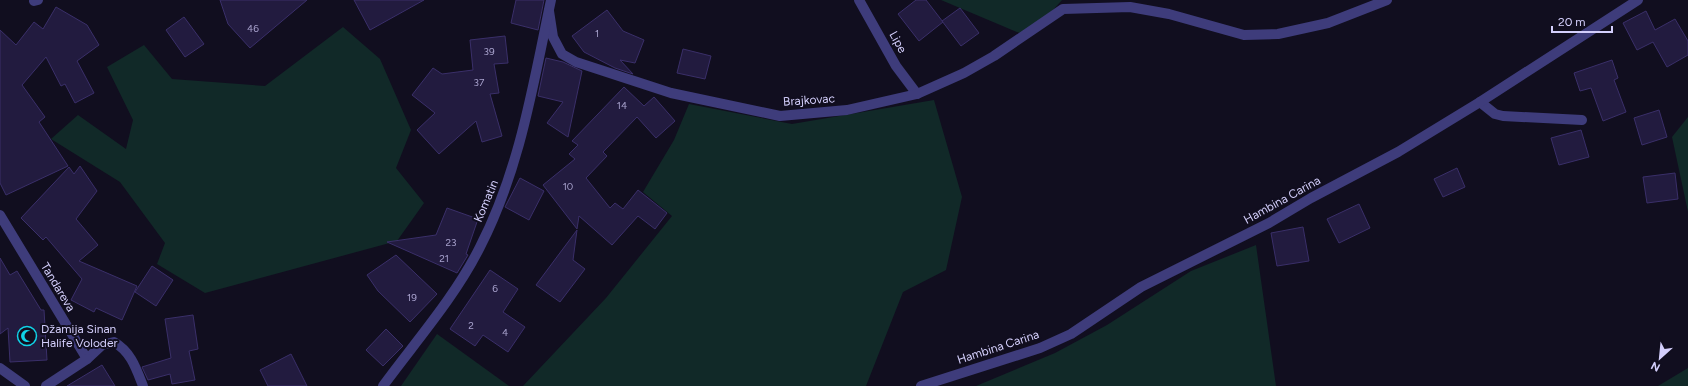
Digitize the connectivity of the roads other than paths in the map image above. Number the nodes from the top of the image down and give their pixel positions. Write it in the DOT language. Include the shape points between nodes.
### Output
graph roads {
  1 [pos="551,0"];
  2 [pos="859,0"];
  3 [pos="1387,0"];
  4 [pos="1638,0"];
  5 [pos="1064,5"];
  6 [pos="549,11"];
  7 [pos="917,94"];
  8 [pos="1480,102"];
  9 [pos="1582,120"];
  10 [pos="0,215"];
  11 [pos="87,358"];
  12 [pos="0,368"];
  13 [pos="25,386"];
  14 [pos="46,386"];
  15 [pos="143,386"];
  16 [pos="383,386"];
  17 [pos="921,386"];
  1 -- 6 [label="street, Komatin"];
  2 -- 7 [label="street, Lipe" via="896,66"];
  3 -- 5 [label="street, Brajkovac" via="1328,23 1278,34 1244,35 1170,14 1130,7"];
  4 -- 8 [label="street, Hambina Carina"];
  5 -- 7 [label="street, Brajkovac" via="994,56"];
  6 -- 7 [label="street, Brajkovac" via="553,37 562,54 576,62 671,93 728,106 780,116 847,110"];
  6 -- 16 [label="street, Komatin" via="524,130 511,177 480,247 440,312"];
  8 -- 9 [label="street" via="1495,114 1503,116"];
  8 -- 17 [label="street, Hambina Carina" via="1398,152 1269,223 1141,287 1071,334 1040,348"];
  10 -- 11 [label="street, Tandareva"];
  11 -- 14 [label="street"];
  11 -- 15 [label="street" via="102,345 114,342 122,347 134,362"];
  12 -- 13 [label="street"];
}
